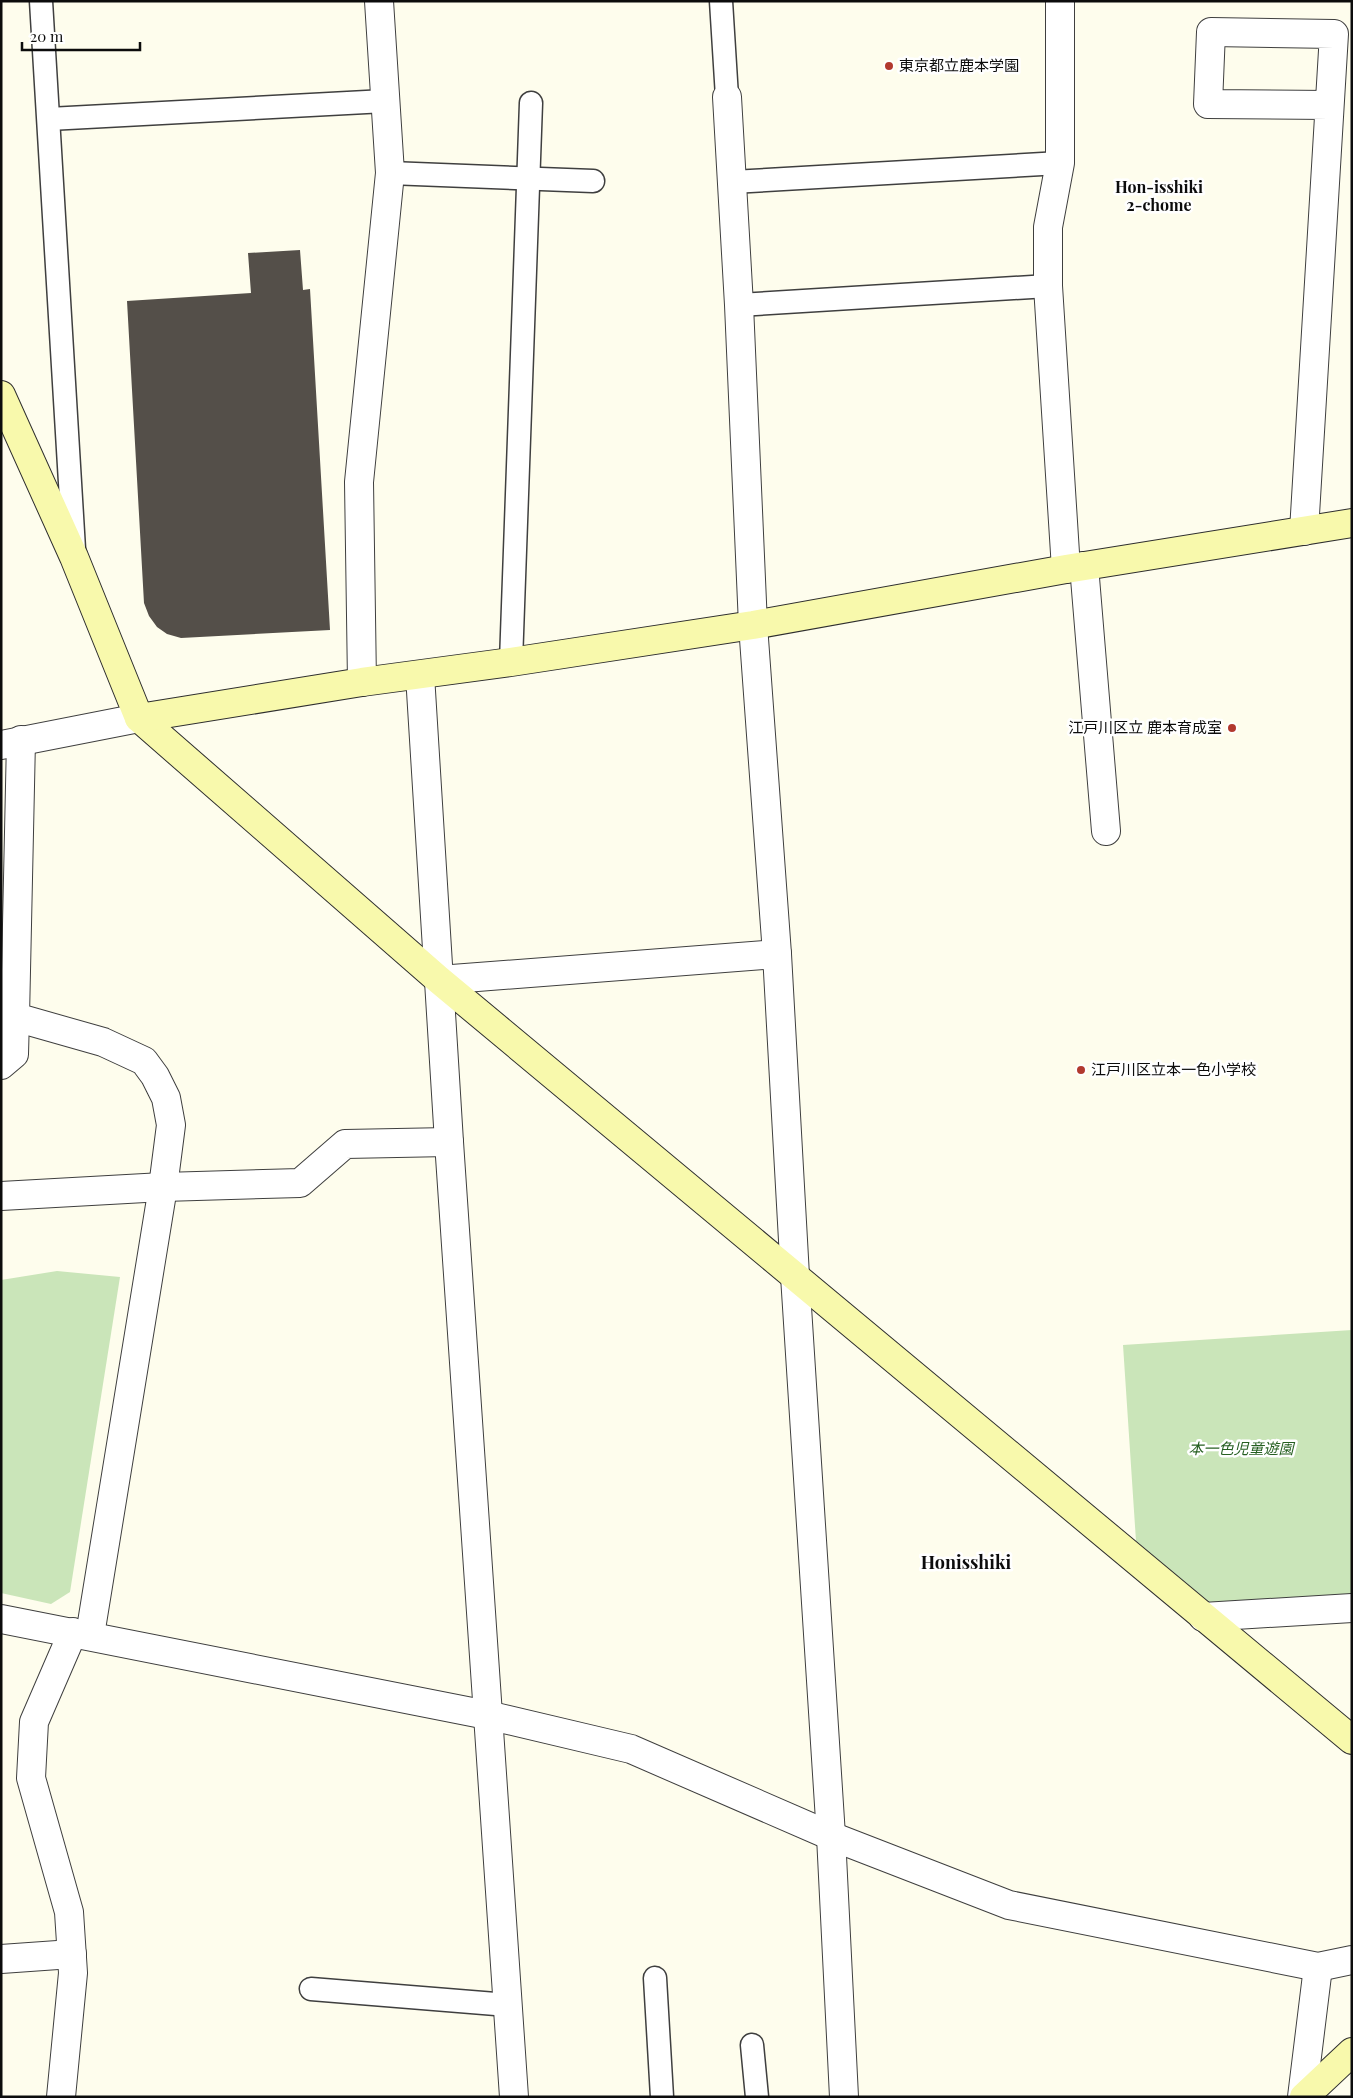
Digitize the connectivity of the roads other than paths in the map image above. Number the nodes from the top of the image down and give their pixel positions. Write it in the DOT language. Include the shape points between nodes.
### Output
graph roads {
  1 [pos="41,1"];
  2 [pos="379,1"];
  3 [pos="722,1"];
  4 [pos="1060,1"];
  5 [pos="727,97"];
  6 [pos="385,100"];
  7 [pos="531,103"];
  8 [pos="1329,105"];
  9 [pos="49,119"];
  10 [pos="1060,163"];
  11 [pos="390,173"];
  12 [pos="530,178"];
  13 [pos="593,181"];
  14 [pos="732,182"];
  15 [pos="1048,286"];
  16 [pos="739,304"];
  17 [pos="1,395"];
  18 [pos="1352,523"];
  19 [pos="1304,530"];
  20 [pos="74,557"];
  21 [pos="1075,567"];
  22 [pos="753,624"];
  23 [pos="511,662"];
  24 [pos="420,675"];
  25 [pos="362,682"];
  26 [pos="139,718"];
  27 [pos="11,743"];
  28 [pos="1106,831"];
  29 [pos="777,954"];
  30 [pos="439,980"];
  31 [pos="15,1017"];
  32 [pos="1,1065"];
  33 [pos="449,1142"];
  34 [pos="163,1188"];
  35 [pos="1,1196"];
  36 [pos="795,1276"];
  37 [pos="1352,1608"];
  38 [pos="1203,1617"];
  39 [pos="1,1619"];
  40 [pos="81,1634"];
  41 [pos="487,1716"];
  42 [pos="1352,1740"];
  43 [pos="831,1836"];
  44 [pos="72,1954"];
  45 [pos="1,1959"];
  46 [pos="1352,1960"];
  47 [pos="1318,1967"];
  48 [pos="655,1978"];
  49 [pos="311,1989"];
  50 [pos="508,2005"];
  51 [pos="752,2046"];
  52 [pos="1352,2052"];
  53 [pos="61,2097"];
  54 [pos="514,2097"];
  55 [pos="662,2097"];
  56 [pos="757,2097"];
  57 [pos="844,2097"];
  58 [pos="1303,2097"];
  1 -- 9 [label="lane"];
  2 -- 6 [label="street"];
  3 -- 5 [label="lane"];
  4 -- 10 [label="street"];
  5 -- 14 [label="street"];
  6 -- 9 [label="lane"];
  6 -- 11 [label="street"];
  7 -- 12 [label="lane"];
  8 -- 8 [label="street" via="1334,34 1210,32 1208,104"];
  8 -- 19 [label="street"];
  9 -- 20 [label="lane"];
  10 -- 14 [label="lane"];
  10 -- 15 [label="street" via="1048,227"];
  11 -- 12 [label="lane"];
  11 -- 25 [label="street" via="359,482"];
  12 -- 13 [label="lane"];
  12 -- 23 [label="lane"];
  14 -- 16 [label="street"];
  15 -- 16 [label="lane"];
  15 -- 21 [label="street"];
  16 -- 22 [label="street"];
  17 -- 20 [label="street"];
  18 -- 19 [label="street"];
  19 -- 21 [label="street"];
  20 -- 26 [label="street"];
  21 -- 22 [label="street"];
  21 -- 28 [label="street"];
  22 -- 23 [label="street"];
  22 -- 29 [label="street"];
  23 -- 24 [label="street"];
  24 -- 25 [label="street"];
  24 -- 30 [label="street"];
  25 -- 26 [label="street"];
  26 -- 27 [label="street"];
  26 -- 30 [label="street"];
  27 -- 31 [label="street"];
  29 -- 30 [label="street"];
  29 -- 36 [label="street"];
  30 -- 33 [label="street"];
  30 -- 36 [label="street"];
  31 -- 32 [label="street" via="14,1054"];
  31 -- 34 [label="street" via="103,1042 144,1061 166,1098 172,1125"];
  33 -- 34 [label="street" via="345,1144 300,1183"];
  33 -- 41 [label="street"];
  34 -- 35 [label="street"];
  34 -- 40 [label="street"];
  36 -- 38 [label="street"];
  36 -- 43 [label="street"];
  37 -- 38 [label="street"];
  38 -- 42 [label="street"];
  39 -- 40 [label="street"];
  40 -- 41 [label="street"];
  40 -- 44 [label="street" via="34,1722 31,1778 69,1912"];
  41 -- 43 [label="street" via="631,1748"];
  41 -- 50 [label="street"];
  43 -- 47 [label="street" via="1008,1905"];
  43 -- 57 [label="street"];
  44 -- 45 [label="street"];
  44 -- 53 [label="street"];
  46 -- 47 [label="street"];
  47 -- 58 [label="street"];
  48 -- 55 [label="lane"];
  49 -- 50 [label="lane"];
  50 -- 54 [label="street"];
  51 -- 56 [label="lane"];
  52 -- 58 [label="street"];
}
